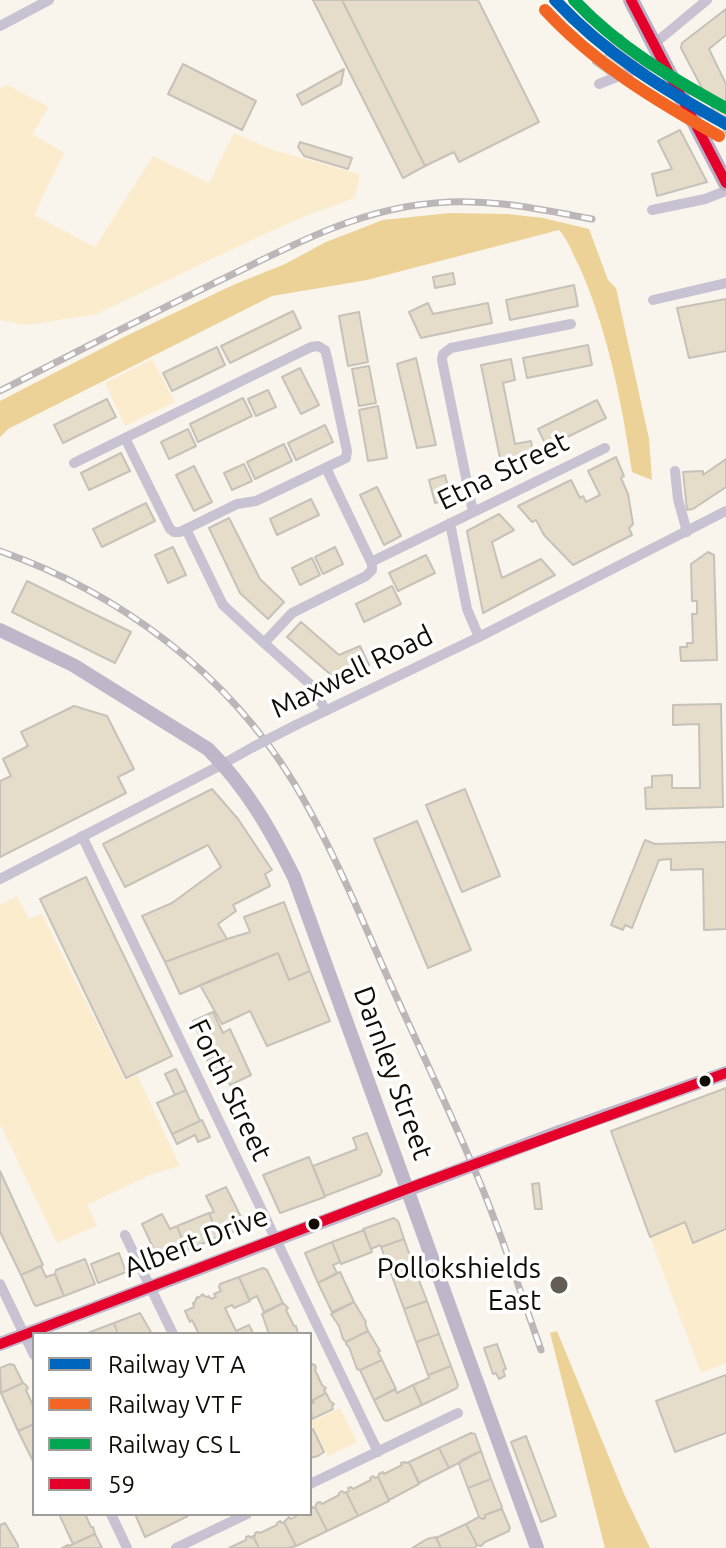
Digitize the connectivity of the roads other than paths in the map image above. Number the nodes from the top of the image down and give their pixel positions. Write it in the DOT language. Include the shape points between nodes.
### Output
graph roads {
  1 [pos="49,0"];
  2 [pos="631,0"];
  3 [pos="707,0"];
  4 [pos="0,26"];
  5 [pos="658,51"];
  6 [pos="599,84"];
  7 [pos="726,183"];
  8 [pos="726,191"];
  9 [pos="652,210"];
  10 [pos="726,283"];
  11 [pos="653,300"];
  12 [pos="571,324"];
  13 [pos="125,438"];
  14 [pos="605,448"];
  15 [pos="74,463"];
  16 [pos="326,468"];
  17 [pos="675,471"];
  18 [pos="473,512"];
  19 [pos="725,514"];
  20 [pos="450,523"];
  21 [pos="186,529"];
  22 [pos="687,532"];
  23 [pos="371,562"];
  24 [pos="0,630"];
  25 [pos="479,637"];
  26 [pos="264,643"];
  27 [pos="326,711"];
  28 [pos="223,764"];
  29 [pos="82,836"];
  30 [pos="0,879"];
  31 [pos="726,1073"];
  32 [pos="408,1189"];
  33 [pos="125,1235"];
  34 [pos="275,1240"];
  35 [pos="0,1284"];
  36 [pos="151,1288"];
  37 [pos="32,1332"];
  38 [pos="32,1332"];
  39 [pos="172,1332"];
  40 [pos="24,1335"];
  41 [pos="0,1344"];
  42 [pos="32,1351"];
  43 [pos="458,1413"];
  44 [pos="378,1452"];
  45 [pos="312,1483"];
  46 [pos="112,1516"];
  47 [pos="243,1516"];
  48 [pos="127,1548"];
  49 [pos="176,1548"];
  50 [pos="537,1548"];
  1 -- 4 [label="street"];
  2 -- 5 [label="main road"];
  3 -- 5 [label="street"];
  5 -- 6 [label="street"];
  5 -- 7 [label="main road"];
  8 -- 9 [label="street"];
  10 -- 11 [label="street"];
  12 -- 18 [label="street" via="451,348 443,354"];
  13 -- 15 [label="street"];
  13 -- 16 [label="street" via="318,346 327,357 347,451 344,460"];
  13 -- 21 [label="street" via="170,529"];
  14 -- 18 [label="street, Etna Street"];
  16 -- 21 [label="street"];
  16 -- 23 [label="street"];
  17 -- 22 [label="street"];
  18 -- 20 [label="street, Etna Street"];
  19 -- 22 [label="street, Maxwell Road"];
  20 -- 23 [label="street, Etna Street"];
  20 -- 25 [label="street" via="467,609"];
  21 -- 26 [label="street" via="223,605"];
  22 -- 25 [label="street, Maxwell Road"];
  23 -- 26 [label="street, Etna Street" via="369,574 292,613"];
  24 -- 28 [label="street, Darnley Street" via="73,665 208,749"];
  25 -- 27 [label="street, Maxwell Road"];
  26 -- 27 [label="street" via="311,685"];
  27 -- 28 [label="street, Maxwell Road, bridge"];
  28 -- 29 [label="street, Maxwell Road"];
  28 -- 32 [label="street, Darnley Street" via="270,829 294,877"];
  29 -- 30 [label="street, Maxwell Road"];
  29 -- 34 [label="street, Forth Street"];
  31 -- 32 [label="street, Albert Drive, bridge"];
  32 -- 34 [label="street, Albert Drive"];
  32 -- 50 [label="street, Darnley Street"];
  33 -- 36 [label="street"];
  34 -- 36 [label="street, Albert Drive"];
  34 -- 44 [label="street, Forth Street"];
  35 -- 40 [label="street"];
  36 -- 38 [label="street, Albert Drive"];
  36 -- 39 [label="street"];
  37 -- 40 [label="street, Albert Drive"];
  40 -- 41 [label="street, Albert Drive"];
  40 -- 42 [label="street"];
  43 -- 44 [label="street"];
  44 -- 45 [label="street"];
  46 -- 48 [label="street"];
  47 -- 49 [label="street"];
}
